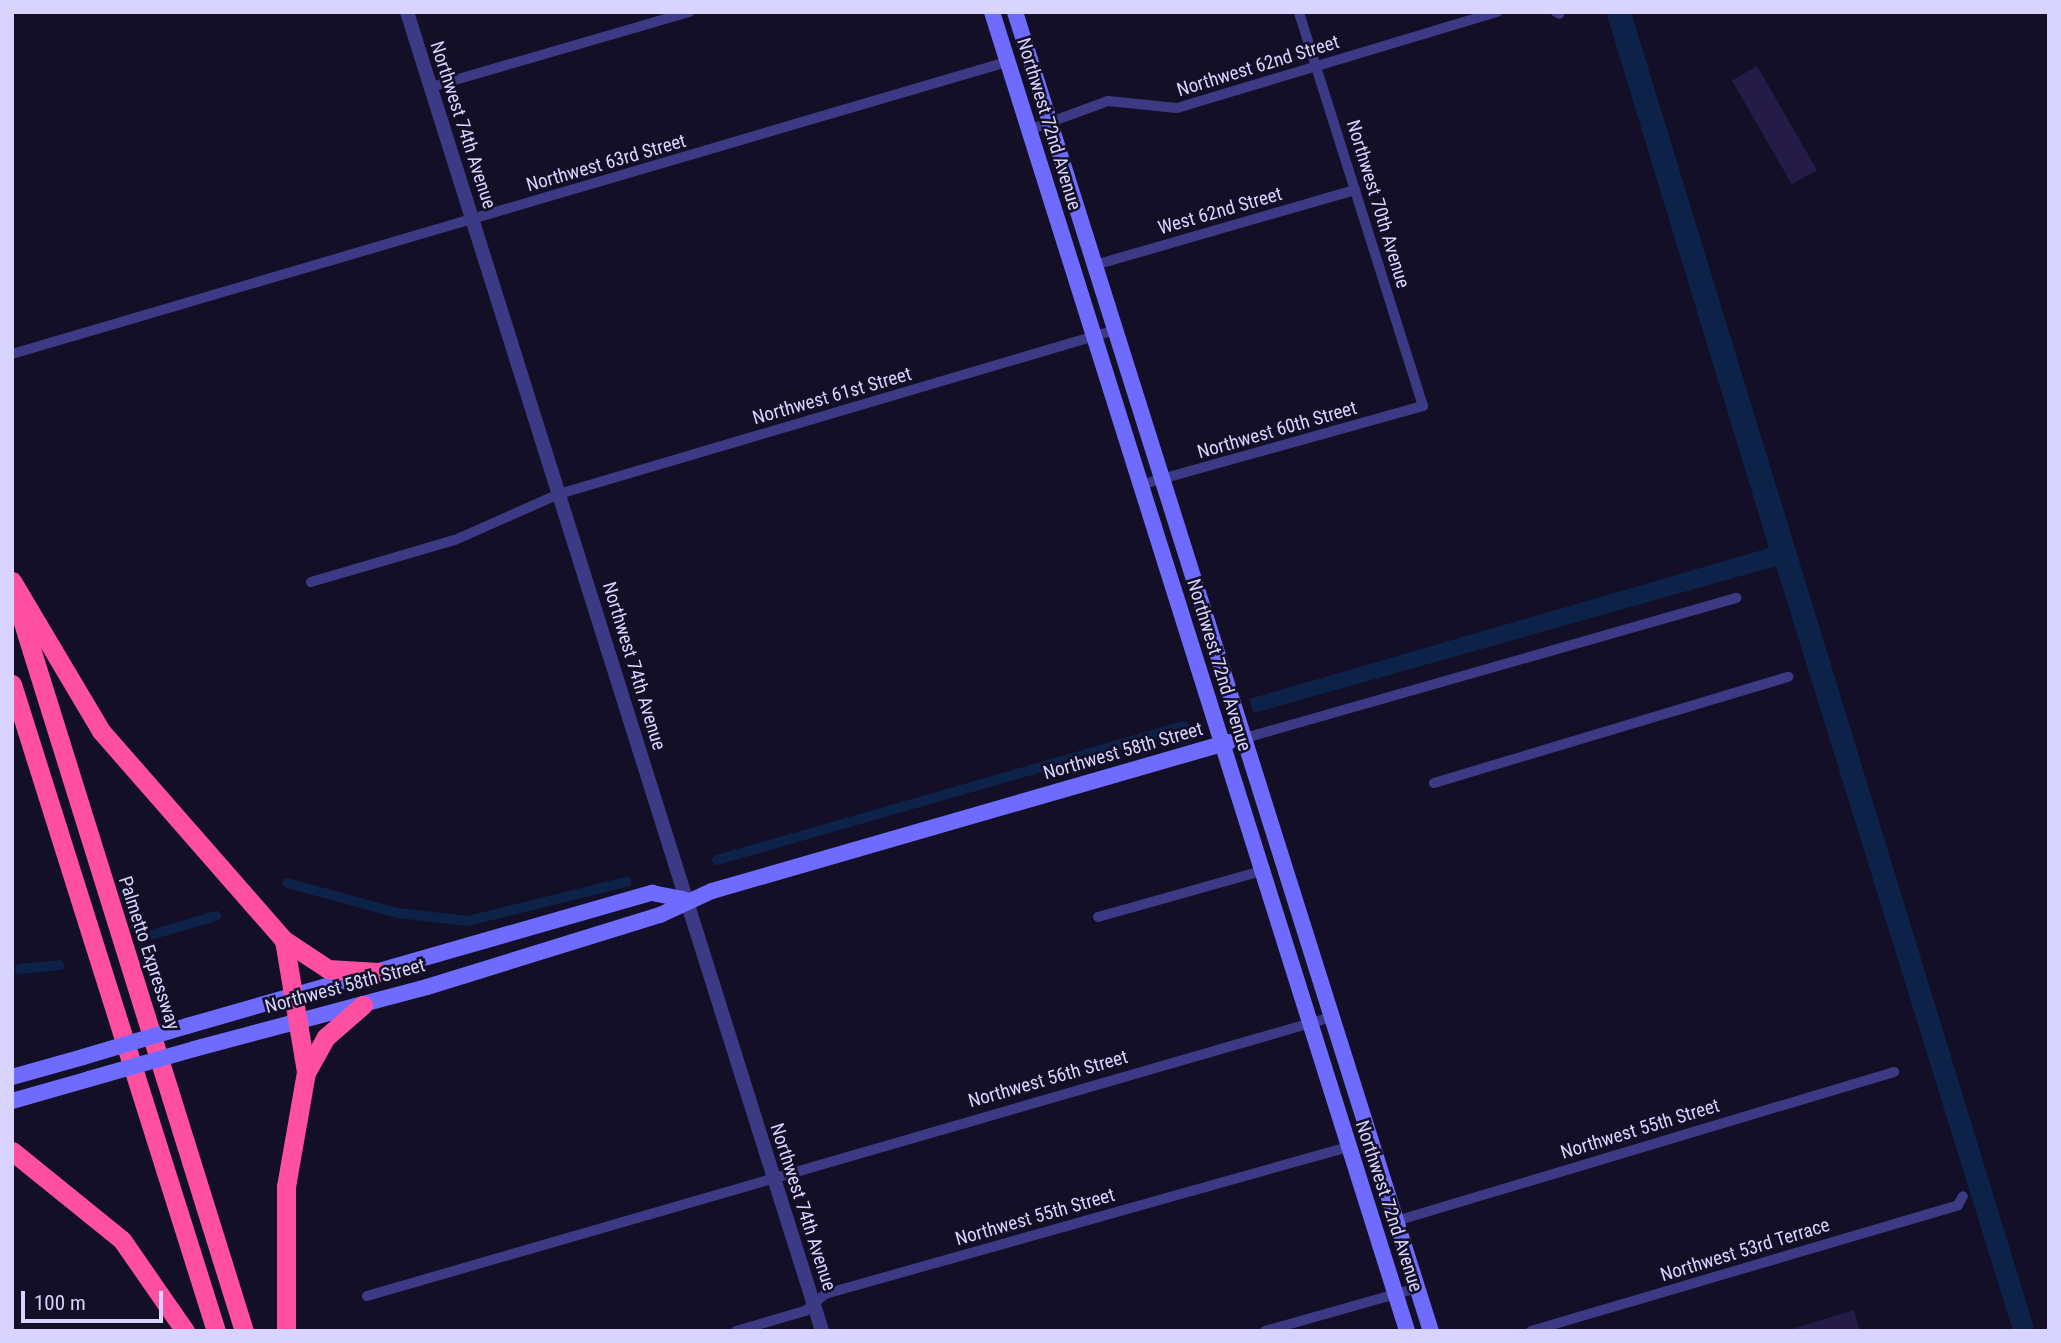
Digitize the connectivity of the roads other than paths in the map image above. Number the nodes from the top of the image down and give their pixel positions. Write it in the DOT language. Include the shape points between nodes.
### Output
graph roads {
  1 [pos="407,12"];
  2 [pos="689,12"];
  3 [pos="992,12"];
  4 [pos="1016,12"];
  5 [pos="1299,12"];
  6 [pos="1497,12"];
  7 [pos="1007,62"];
  8 [pos="1317,66"];
  9 [pos="431,87"];
  10 [pos="1049,120"];
  11 [pos="1029,130"];
  12 [pos="1355,190"];
  13 [pos="473,220"];
  14 [pos="1095,265"];
  15 [pos="1115,330"];
  16 [pos="1093,337"];
  17 [pos="12,354"];
  18 [pos="1423,406"];
  19 [pos="1163,481"];
  20 [pos="1140,485"];
  21 [pos="559,494"];
  22 [pos="12,581"];
  23 [pos="311,582"];
  24 [pos="12,588"];
  25 [pos="1736,598"];
  26 [pos="12,626"];
  27 [pos="1788,677"];
  28 [pos="12,684"];
  29 [pos="12,716"];
  30 [pos="1245,738"];
  31 [pos="1221,744"];
  32 [pos="1434,783"];
  33 [pos="1262,871"];
  34 [pos="684,899"];
  35 [pos="1098,916"];
  36 [pos="284,940"];
  37 [pos="377,972"];
  38 [pos="293,997"];
  39 [pos="363,1006"];
  40 [pos="1332,1017"];
  41 [pos="298,1023"];
  42 [pos="1310,1023"];
  43 [pos="306,1072"];
  44 [pos="1894,1072"];
  45 [pos="12,1077"];
  46 [pos="12,1101"];
  47 [pos="1348,1147"];
  48 [pos="12,1152"];
  49 [pos="774,1176"];
  50 [pos="1963,1196"];
  51 [pos="1396,1221"];
  52 [pos="1417,1288"];
  53 [pos="1395,1294"];
  54 [pos="367,1296"];
  55 [pos="814,1303"];
  56 [pos="185,1331"];
  57 [pos="204,1331"];
  58 [pos="216,1331"];
  59 [pos="233,1331"];
  60 [pos="244,1331"];
  61 [pos="286,1331"];
  62 [pos="736,1331"];
  63 [pos="822,1331"];
  64 [pos="1265,1331"];
  65 [pos="1407,1331"];
  66 [pos="1431,1331"];
  67 [pos="1531,1331"];
  1 -- 9 [label="street, Northwest 74th Avenue"];
  2 -- 9 [label="street"];
  3 -- 7 [label="main road, Northwest 72nd Avenue"];
  4 -- 10 [label="main road, Northwest 72nd Avenue"];
  5 -- 8 [label="street, Northwest 70th Avenue"];
  6 -- 8 [label="street, Northwest 62nd Street"];
  7 -- 11 [label="main road, Northwest 72nd Avenue"];
  7 -- 13 [label="street, Northwest 63rd Street"];
  8 -- 10 [label="street, Northwest 62nd Street" via="1177,108 1116,100"];
  8 -- 12 [label="street, Northwest 70th Avenue"];
  9 -- 13 [label="street, Northwest 74th Avenue"];
  10 -- 11 [label="street, Northwest 62nd Street"];
  10 -- 14 [label="main road, Northwest 72nd Avenue"];
  11 -- 16 [label="main road, Northwest 72nd Avenue"];
  12 -- 14 [label="street, West 62nd Street"];
  12 -- 18 [label="street, Northwest 70th Avenue"];
  13 -- 17 [label="street, Northwest 63rd Street"];
  13 -- 21 [label="street, Northwest 74th Avenue"];
  14 -- 15 [label="main road, Northwest 72nd Avenue"];
  15 -- 16 [label="street, Northwest 61st Street"];
  15 -- 19 [label="main road, Northwest 72nd Avenue"];
  16 -- 20 [label="main road, Northwest 72nd Avenue"];
  16 -- 21 [label="street, Northwest 61st Street"];
  18 -- 19 [label="street, Northwest 60th Street"];
  19 -- 20 [label="street, Northwest 60th Street"];
  19 -- 30 [label="main road, Northwest 72nd Avenue"];
  20 -- 31 [label="main road, Northwest 72nd Avenue"];
  21 -- 23 [label="street, Northwest 61st Street" via="455,540"];
  21 -- 34 [label="street, Northwest 74th Avenue"];
  22 -- 36 [label="highway" via="101,731"];
  24 -- 60 [label="highway, Palmetto Expressway"];
  25 -- 30 [label="street, Northwest 58th Street"];
  26 -- 59 [label="highway"];
  27 -- 32 [label="street"];
  28 -- 58 [label="highway"];
  29 -- 57 [label="highway"];
  30 -- 31 [label="main road, Northwest 58th Street"];
  30 -- 40 [label="main road, Northwest 72nd Avenue"];
  31 -- 33 [label="main road, Northwest 72nd Avenue"];
  31 -- 34 [label="main road, Northwest 58th Street"];
  33 -- 35 [label="street"];
  33 -- 42 [label="main road, Northwest 72nd Avenue"];
  34 -- 37 [label="main road, Northwest 58th Street" via="652,893"];
  34 -- 39 [label="main road, Northwest 58th Street" via="660,915"];
  34 -- 49 [label="street, Northwest 74th Avenue"];
  36 -- 37 [label="highway" via="323,968"];
  36 -- 38 [label="highway"];
  37 -- 38 [label="main road, Northwest 58th Street"];
  38 -- 41 [label="highway"];
  38 -- 45 [label="main road, Northwest 58th Street, bridge"];
  39 -- 41 [label="main road, Northwest 58th Street"];
  39 -- 43 [label="highway" via="326,1037"];
  40 -- 42 [label="street, Northwest 56th Street"];
  40 -- 51 [label="main road, Northwest 72nd Avenue"];
  41 -- 43 [label="highway"];
  41 -- 46 [label="main road, Northwest 58th Street, bridge"];
  42 -- 47 [label="main road, Northwest 72nd Avenue"];
  42 -- 49 [label="street, Northwest 56th Street"];
  43 -- 61 [label="highway" via="286,1186"];
  44 -- 51 [label="street, Northwest 55th Street"];
  47 -- 53 [label="main road, Northwest 72nd Avenue"];
  47 -- 55 [label="street, Northwest 55th Street" via="825,1294"];
  48 -- 56 [label="highway" via="122,1240"];
  49 -- 54 [label="street, Northwest 56th Street"];
  49 -- 55 [label="street, Northwest 74th Avenue"];
  50 -- 67 [label="street, Northwest 53rd Terrace" via="1958,1205"];
  51 -- 52 [label="main road, Northwest 72nd Avenue"];
  52 -- 53 [label="street"];
  52 -- 66 [label="main road, Northwest 72nd Avenue"];
  53 -- 64 [label="street"];
  53 -- 65 [label="main road, Northwest 72nd Avenue"];
  55 -- 62 [label="street, Northwest 55th Street" via="805,1311"];
  55 -- 63 [label="street, Northwest 74th Avenue"];
}
